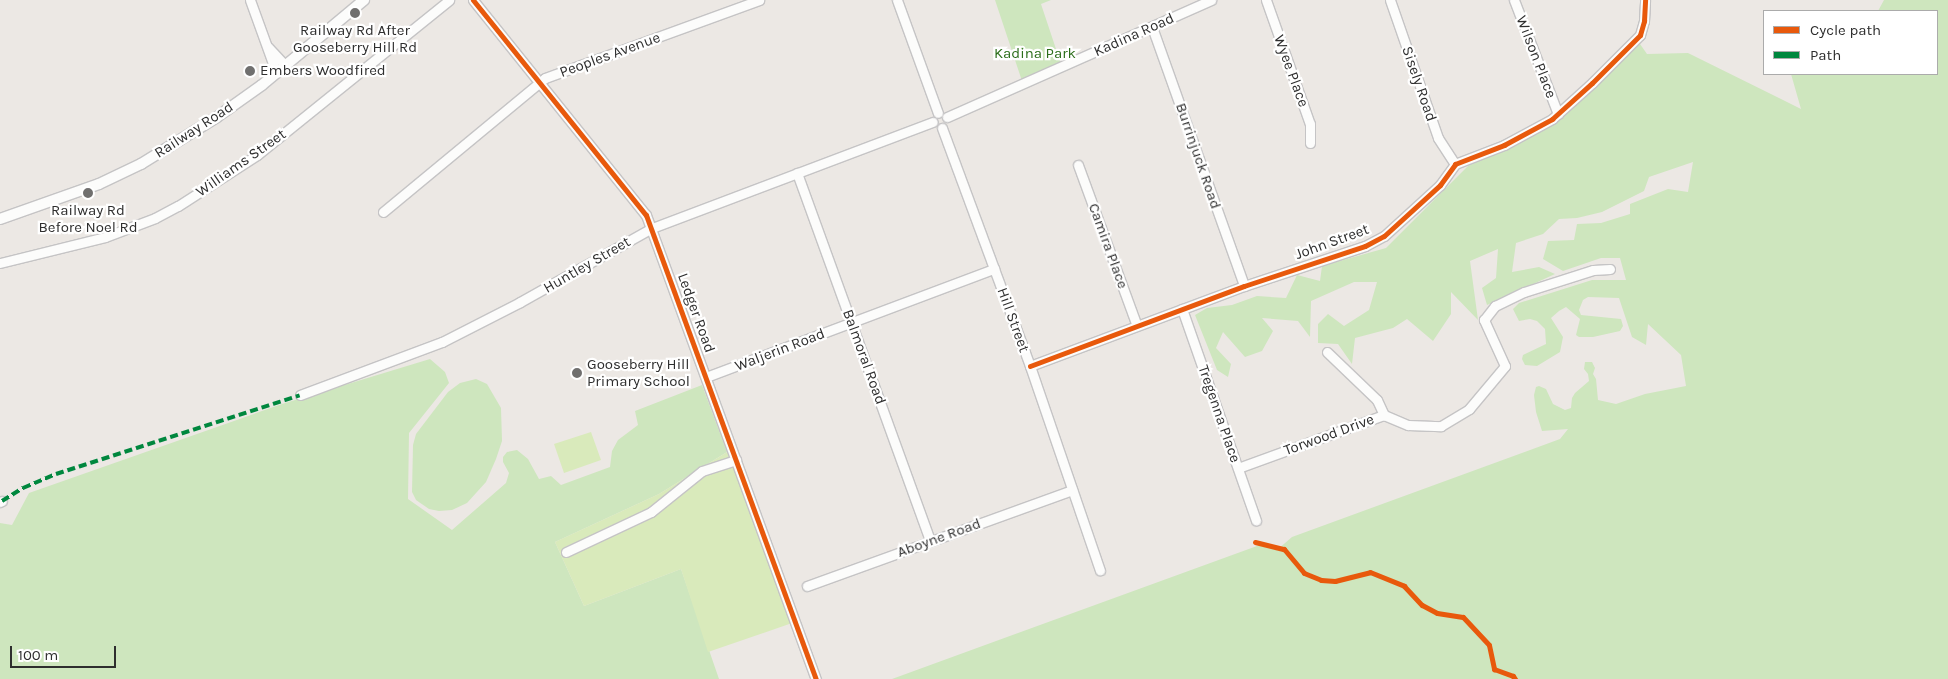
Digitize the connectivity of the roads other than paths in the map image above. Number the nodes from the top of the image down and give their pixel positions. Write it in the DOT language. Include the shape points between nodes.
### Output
graph roads {
  1 [pos="250,0"];
  2 [pos="364,0"];
  3 [pos="449,0"];
  4 [pos="473,0"];
  5 [pos="759,0"];
  6 [pos="897,0"];
  7 [pos="1211,0"];
  8 [pos="1266,0"];
  9 [pos="1390,0"];
  10 [pos="1514,0"];
  11 [pos="1645,0"];
  12 [pos="1152,26"];
  13 [pos="268,47"];
  14 [pos="285,65"];
  15 [pos="276,72"];
  16 [pos="541,82"];
  17 [pos="938,113"];
  18 [pos="1558,114"];
  19 [pos="947,117"];
  20 [pos="933,122"];
  21 [pos="942,128"];
  22 [pos="1310,143"];
  23 [pos="1455,164"];
  24 [pos="1078,166"];
  25 [pos="797,173"];
  26 [pos="383,212"];
  27 [pos="0,219"];
  28 [pos="652,228"];
  29 [pos="0,263"];
  30 [pos="994,269"];
  31 [pos="1610,269"];
  32 [pos="1244,286"];
  33 [pos="1182,309"];
  34 [pos="851,323"];
  35 [pos="1137,326"];
  36 [pos="1327,352"];
  37 [pos="1030,366"];
  38 [pos="706,377"];
  39 [pos="300,395"];
  40 [pos="1384,415"];
  41 [pos="736,460"];
  42 [pos="1238,468"];
  43 [pos="1072,490"];
  44 [pos="1256,520"];
  45 [pos="930,542"];
  46 [pos="566,552"];
  47 [pos="1100,570"];
  48 [pos="807,586"];
  49 [pos="816,679"];
  1 -- 13 [label="street"];
  2 -- 14 [label="street, Railway Road"];
  3 -- 29 [label="street, Williams Street" via="257,155 178,206 105,237"];
  4 -- 16 [label="street, Ledger Road"];
  5 -- 16 [label="street, Peoples Avenue"];
  6 -- 17 [label="street"];
  7 -- 12 [label="street, Kadina Road"];
  8 -- 22 [label="street, Wyee Place" via="1310,124"];
  9 -- 23 [label="street, Sisely Road" via="1438,138"];
  10 -- 18 [label="street, Wilson Place"];
  11 -- 18 [label="street" via="1642,29 1636,40"];
  12 -- 19 [label="street, Kadina Road"];
  12 -- 32 [label="street, Burrinjuck Road"];
  13 -- 14 [label="street"];
  13 -- 15 [label="street"];
  14 -- 15 [label="street, Railway Road"];
  15 -- 27 [label="street, Railway Road" via="217,117 125,173"];
  16 -- 26 [label="street, Peoples Avenue"];
  16 -- 28 [label="street, Ledger Road" via="646,215"];
  17 -- 19 [label="street"];
  17 -- 20 [label="street"];
  18 -- 23 [label="street" via="1504,145"];
  19 -- 21 [label="street" via="947,124"];
  20 -- 21 [label="street"];
  20 -- 25 [label="street, Huntley Street"];
  21 -- 30 [label="street, Hill Street"];
  23 -- 32 [label="street, John Street" via="1440,186 1384,236 1365,246"];
  24 -- 35 [label="street, Camira Place"];
  25 -- 28 [label="street, Huntley Street"];
  25 -- 34 [label="street, Balmoral Road"];
  28 -- 38 [label="street, Ledger Road"];
  28 -- 39 [label="street, Huntley Street" via="442,342"];
  30 -- 34 [label="street, Waljerin Road"];
  30 -- 37 [label="street, Hill Street"];
  31 -- 40 [label="street, Torwood Drive" via="1593,270 1524,292 1494,306 1484,320 1506,366 1469,409 1441,426 1408,425"];
  32 -- 33 [label="street, John Street"];
  33 -- 35 [label="street, John Street"];
  33 -- 42 [label="street, Tregenna Place"];
  34 -- 38 [label="street, Waljerin Road"];
  34 -- 45 [label="street, Balmoral Road"];
  35 -- 37 [label="street, John Street"];
  36 -- 40 [label="street" via="1377,400"];
  37 -- 43 [label="street, Hill Street"];
  38 -- 41 [label="street, Ledger Road"];
  40 -- 42 [label="street, Torwood Drive"];
  41 -- 46 [label="street" via="702,471 651,512"];
  41 -- 49 [label="street, Ledger Road"];
  42 -- 44 [label="street, Tregenna Place"];
  43 -- 45 [label="street, Aboyne Road"];
  43 -- 47 [label="street, Hill Street"];
  45 -- 48 [label="street, Aboyne Road"];
}
